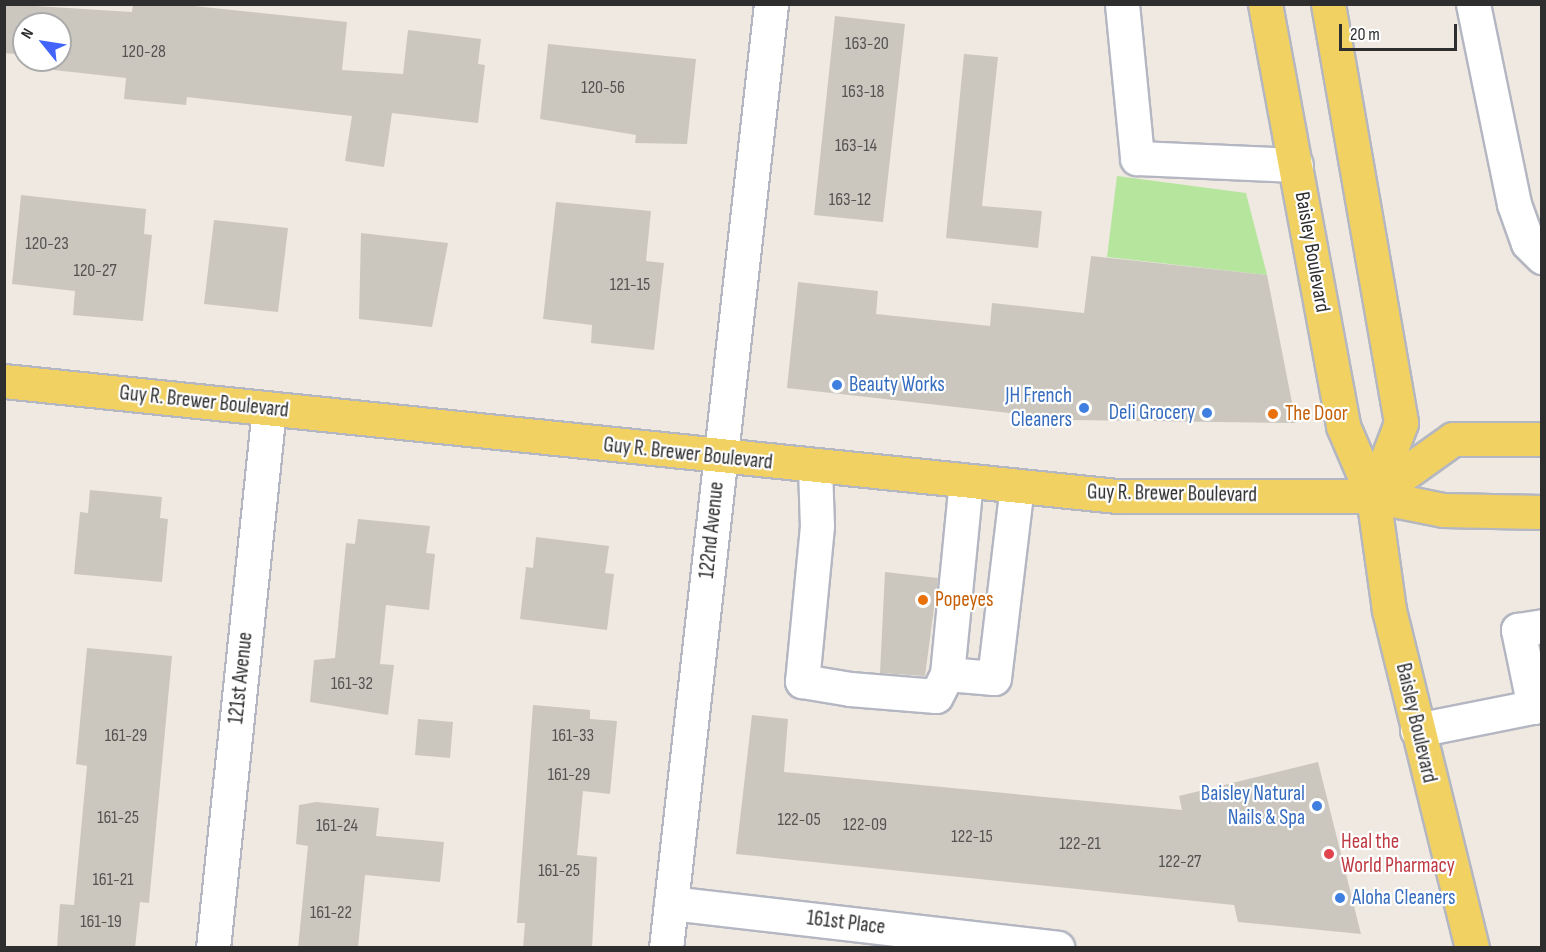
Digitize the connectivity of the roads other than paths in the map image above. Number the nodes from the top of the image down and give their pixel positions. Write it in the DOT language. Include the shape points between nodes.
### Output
graph roads {
  1 [pos="771,4"];
  2 [pos="1122,4"];
  3 [pos="1265,4"];
  4 [pos="1328,4"];
  5 [pos="1473,4"];
  6 [pos="1296,165"];
  7 [pos="1541,257"];
  8 [pos="4,381"];
  9 [pos="269,409"];
  10 [pos="1542,439"];
  11 [pos="720,458"];
  12 [pos="815,467"];
  13 [pos="966,481"];
  14 [pos="1017,486"];
  15 [pos="1373,496"];
  16 [pos="1542,512"];
  17 [pos="1542,626"];
  18 [pos="946,674"];
  19 [pos="1538,706"];
  20 [pos="1417,730"];
  21 [pos="671,903"];
  22 [pos="213,948"];
  23 [pos="666,948"];
  24 [pos="1057,948"];
  25 [pos="1472,948"];
  1 -- 11 [label="street, 122nd Avenue"];
  2 -- 6 [label="street" via="1137,158"];
  3 -- 6 [label="main road, Baisley Boulevard"];
  4 -- 15 [label="main road, Baisley Boulevard" via="1401,423"];
  5 -- 7 [label="street" via="1514,204 1527,243"];
  6 -- 15 [label="main road, Baisley Boulevard" via="1343,426"];
  8 -- 9 [label="main road, Guy R. Brewer Boulevard"];
  9 -- 11 [label="main road, Guy R. Brewer Boulevard"];
  9 -- 22 [label="street, 121st Avenue"];
  10 -- 15 [label="main road" via="1453,439"];
  11 -- 12 [label="main road, Guy R. Brewer Boulevard"];
  11 -- 21 [label="street, 122nd Avenue"];
  12 -- 13 [label="main road, Guy R. Brewer Boulevard"];
  12 -- 18 [label="street" via="817,526 802,681 936,696"];
  13 -- 14 [label="main road, Guy R. Brewer Boulevard"];
  13 -- 18 [label="street"];
  14 -- 15 [label="main road, Guy R. Brewer Boulevard" via="1117,496"];
  14 -- 18 [label="street" via="994,678"];
  15 -- 16 [label="main road, Guy R. Brewer Boulevard" via="1443,510"];
  15 -- 20 [label="main road, Baisley Boulevard" via="1389,610"];
  17 -- 19 [label="street" via="1518,630"];
  19 -- 20 [label="street"];
  20 -- 25 [label="main road, Baisley Boulevard"];
  21 -- 23 [label="street, 122nd Avenue"];
  21 -- 24 [label="street, 161st Place"];
}
